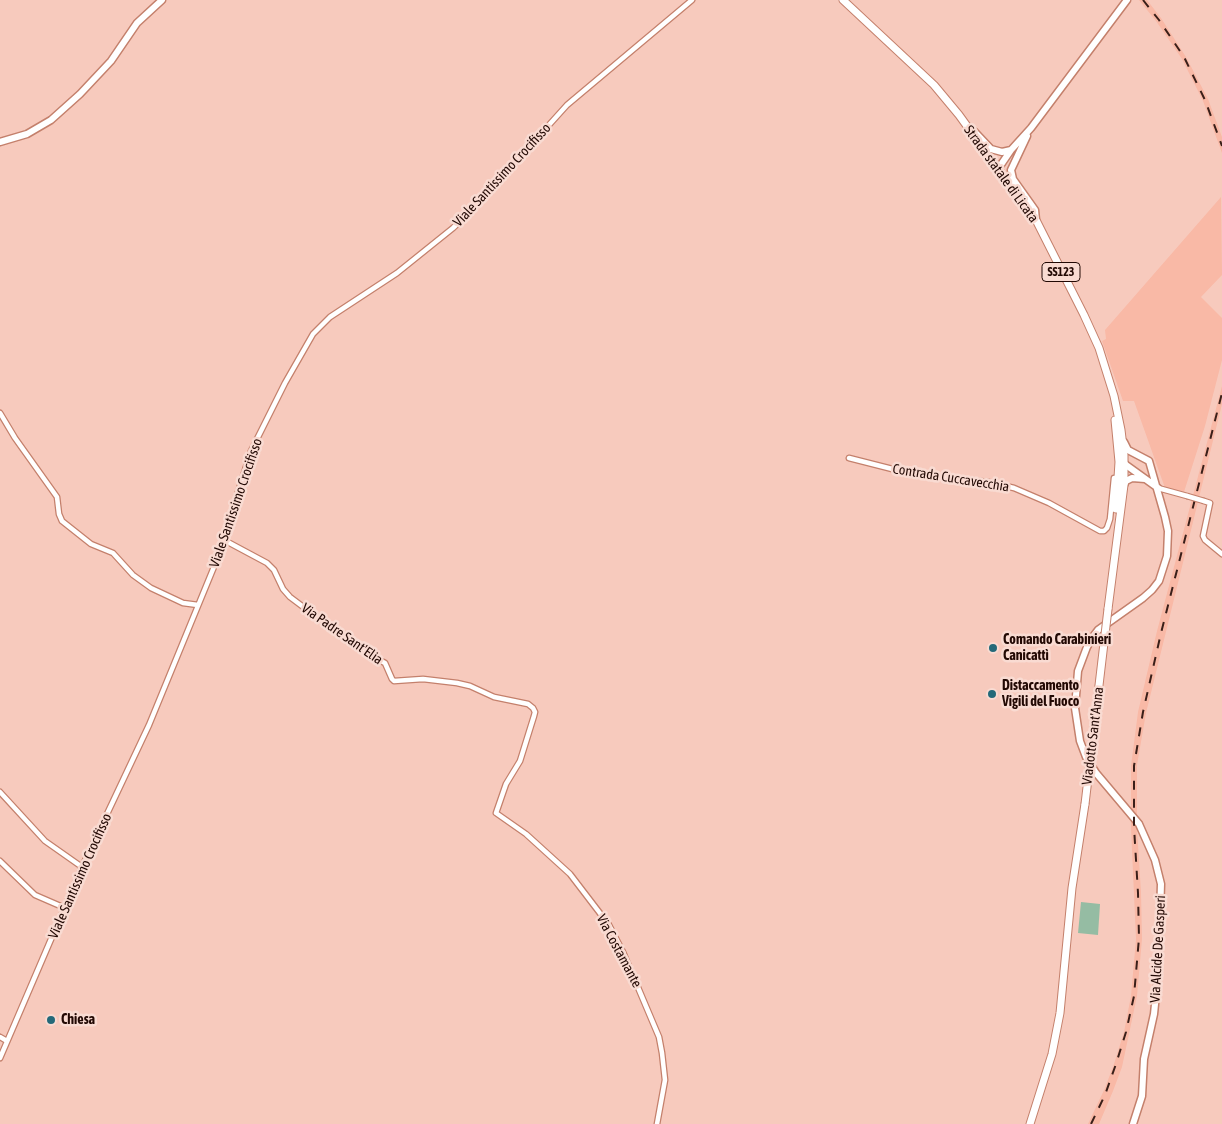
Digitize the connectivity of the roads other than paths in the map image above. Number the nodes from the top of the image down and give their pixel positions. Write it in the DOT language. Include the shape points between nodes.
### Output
graph roads {
  1 [pos="162,0"];
  2 [pos="692,0"];
  3 [pos="843,0"];
  4 [pos="1127,0"];
  5 [pos="959,115"];
  6 [pos="1031,128"];
  7 [pos="0,142"];
  8 [pos="1011,150"];
  9 [pos="1015,160"];
  10 [pos="998,169"];
  11 [pos="1037,222"];
  12 [pos="1110,382"];
  13 [pos="0,413"];
  14 [pos="1114,417"];
  15 [pos="1121,430"];
  16 [pos="1139,457"];
  17 [pos="849,458"];
  18 [pos="1124,462"];
  19 [pos="1150,463"];
  20 [pos="1142,477"];
  21 [pos="1120,482"];
  22 [pos="1158,488"];
  23 [pos="224,540"];
  24 [pos="1222,554"];
  25 [pos="198,605"];
  26 [pos="0,792"];
  27 [pos="500,816"];
  28 [pos="0,861"];
  29 [pos="82,867"];
  30 [pos="65,908"];
  31 [pos="0,1037"];
  32 [pos="7,1042"];
  33 [pos="0,1058"];
  34 [pos="657,1124"];
  35 [pos="1030,1124"];
  36 [pos="1134,1124"];
  1 -- 7 [label="main road" via="137,23 111,61 51,120 27,134"];
  2 -- 23 [label="street, Viale Santissimo Crocifisso" via="567,105 476,207 452,228 397,273 319,326 251,451"];
  3 -- 5 [label="main road, Strada statale di Licata / SS123" via="934,85"];
  4 -- 6 [label="main road"];
  5 -- 8 [label="main road" via="992,149"];
  5 -- 10 [label="main road, Strada statale di Licata / SS123"];
  6 -- 8 [label="main road"];
  6 -- 9 [label="main road"];
  8 -- 10 [label="main road"];
  9 -- 10 [label="main road"];
  9 -- 11 [label="main road" via="1011,170 1013,179 1035,210"];
  10 -- 11 [label="main road, Strada statale di Licata / SS123"];
  11 -- 12 [label="main road, Strada statale di Licata / SS123" via="1084,315"];
  12 -- 14 [label="main road"];
  12 -- 15 [label="main road"];
  13 -- 25 [label="street" via="57,497 62,521 91,544 113,553 133,575 151,588 183,603"];
  14 -- 18 [label="main road"];
  14 -- 21 [label="main road"];
  15 -- 16 [label="main road" via="1126,448"];
  15 -- 18 [label="main road"];
  16 -- 18 [label="main road"];
  16 -- 19 [label="main road"];
  17 -- 21 [label="street, Contrada Cuccavecchia" via="917,474 1014,488 1100,531 1107,528 1114,478"];
  18 -- 20 [label="main road"];
  18 -- 21 [label="main road"];
  19 -- 20 [label="main road"];
  19 -- 22 [label="main road"];
  20 -- 21 [label="main road"];
  20 -- 22 [label="main road"];
  21 -- 35 [label="main road, Viadotto Sant'Anna, bridge" via="1060,1013 1046,1076"];
  22 -- 24 [label="street, bridge" via="1210,503 1203,536"];
  22 -- 36 [label="main road, Via Alcide De Gasperi" via="1168,542 1164,569 1159,581 1144,598 1098,630 1078,671 1076,689 1076,719 1086,757 1139,824 1155,860 1160,884 1154,1014 1144,1059 1142,1096"];
  23 -- 25 [label="street, Viale Santissimo Crocifisso"];
  23 -- 27 [label="street, Via Padre Sant'Elia" via="267,563 290,597 385,663 394,681 457,682 533,708 535,712 520,761 499,801 496,813"];
  25 -- 29 [label="street, Viale Santissimo Crocifisso" via="149,725"];
  26 -- 29 [label="street" via="46,841"];
  27 -- 34 [label="street, Via Costamante" via="526,834 570,874 609,925 623,952 652,1019 662,1053 666,1080"];
  28 -- 30 [label="street" via="35,895"];
  29 -- 30 [label="street, Viale Santissimo Crocifisso"];
  30 -- 32 [label="street, Viale Santissimo Crocifisso"];
  31 -- 32 [label="street"];
  32 -- 33 [label="street, Viale Santissimo Crocifisso"];
}
